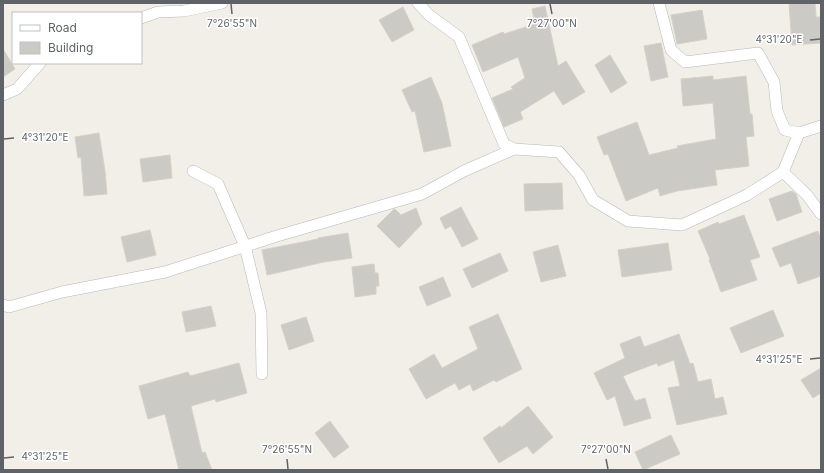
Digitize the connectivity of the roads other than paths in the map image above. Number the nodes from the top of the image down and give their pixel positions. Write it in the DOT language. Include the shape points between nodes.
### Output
graph roads {
  1 [pos="222,3"];
  2 [pos="418,3"];
  3 [pos="660,3"];
  4 [pos="142,18"];
  5 [pos="39,64"];
  6 [pos="3,95"];
  7 [pos="821,126"];
  8 [pos="800,133"];
  9 [pos="514,149"];
  10 [pos="193,171"];
  11 [pos="783,172"];
  12 [pos="821,214"];
  13 [pos="245,246"];
  14 [pos="3,306"];
  15 [pos="262,374"];
  1 -- 4 [label="street" via="184,11 158,12"];
  2 -- 9 [label="street" via="429,15 459,37 504,144"];
  3 -- 8 [label="street" via="671,50 685,62 758,53 774,82 777,112 785,130"];
  5 -- 6 [label="street" via="17,89"];
  7 -- 8 [label="street"];
  8 -- 11 [label="street"];
  9 -- 11 [label="street" via="559,152 579,175 593,200 628,221 636,222 682,225 747,195"];
  9 -- 13 [label="street" via="464,171 422,194"];
  10 -- 13 [label="street" via="218,184"];
  11 -- 12 [label="street"];
  13 -- 14 [label="street" via="165,272 62,292 9,307"];
  13 -- 15 [label="street" via="261,313"];
}
